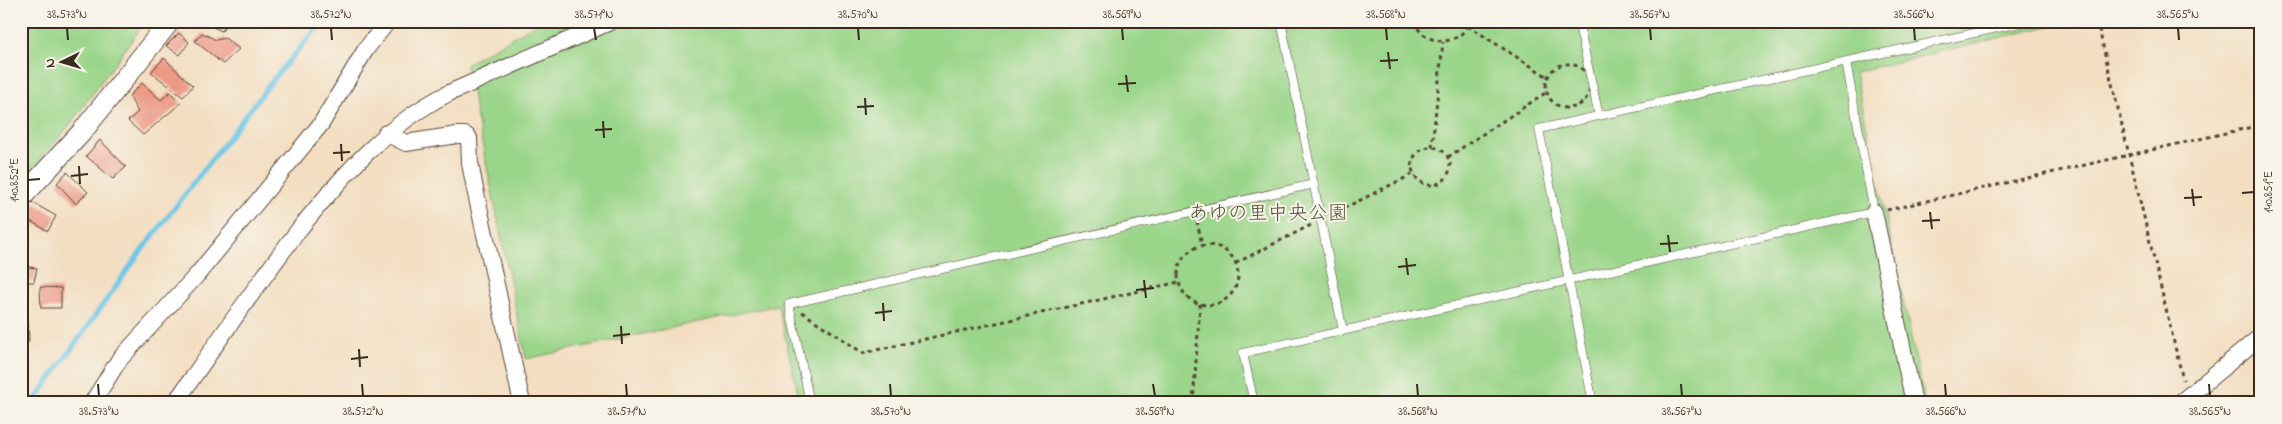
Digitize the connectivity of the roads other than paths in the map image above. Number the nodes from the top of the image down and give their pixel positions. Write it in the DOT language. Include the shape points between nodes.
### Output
graph roads {
  1 [pos="170,21"];
  2 [pos="388,21"];
  3 [pos="612,21"];
  4 [pos="1281,21"];
  5 [pos="1578,21"];
  6 [pos="2029,21"];
  7 [pos="1846,62"];
  8 [pos="1598,116"];
  9 [pos="386,134"];
  10 [pos="1314,184"];
  11 [pos="21,198"];
  12 [pos="1874,212"];
  13 [pos="1569,281"];
  14 [pos="1343,331"];
  15 [pos="2261,336"];
  16 [pos="2183,400"];
  17 [pos="92,403"];
  18 [pos="175,403"];
  19 [pos="522,403"];
  20 [pos="810,403"];
  21 [pos="1254,403"];
  22 [pos="1593,403"];
  23 [pos="1914,403"];
  1 -- 11 [label="street" via="81,133"];
  2 -- 17 [label="street" via="366,49 321,124 197,275 119,360"];
  3 -- 9 [label="street" via="428,103"];
  4 -- 10 [label="lane"];
  5 -- 8 [label="lane"];
  6 -- 7 [label="lane"];
  7 -- 8 [label="lane"];
  7 -- 12 [label="lane"];
  8 -- 13 [label="lane" via="1539,129"];
  9 -- 18 [label="street" via="340,180 276,259"];
  9 -- 19 [label="street" via="406,142 457,134 469,138 470,163"];
  10 -- 14 [label="lane"];
  10 -- 20 [label="lane" via="789,304"];
  12 -- 13 [label="lane"];
  12 -- 23 [label="street"];
  13 -- 14 [label="lane"];
  13 -- 22 [label="lane"];
  14 -- 21 [label="lane" via="1244,354"];
  15 -- 16 [label="street"];
}
